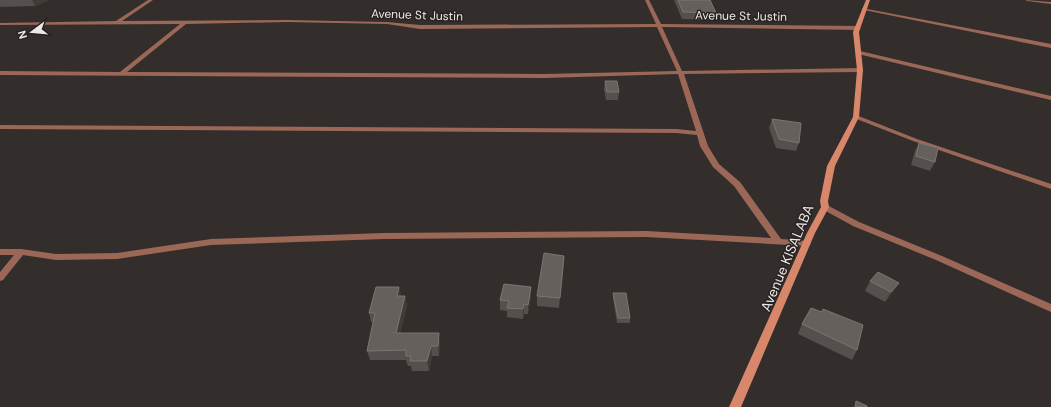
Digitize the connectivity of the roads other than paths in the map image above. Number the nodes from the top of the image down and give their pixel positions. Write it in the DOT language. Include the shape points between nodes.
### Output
graph roads {
  1 [pos="151,0"];
  2 [pos="647,0"];
  3 [pos="868,0"];
  4 [pos="1027,0"];
  5 [pos="1051,3"];
  6 [pos="864,9"];
  7 [pos="117,22"];
  8 [pos="184,23"];
  9 [pos="0,24"];
  10 [pos="659,25"];
  11 [pos="858,28"];
  12 [pos="1051,46"];
  13 [pos="860,53"];
  14 [pos="860,70"];
  15 [pos="0,73"];
  16 [pos="680,73"];
  17 [pos="121,74"];
  18 [pos="1051,98"];
  19 [pos="856,117"];
  20 [pos="0,127"];
  21 [pos="699,133"];
  22 [pos="1051,187"];
  23 [pos="825,207"];
  24 [pos="778,241"];
  25 [pos="807,243"];
  26 [pos="0,252"];
  27 [pos="21,252"];
  28 [pos="0,278"];
  29 [pos="1051,308"];
  30 [pos="735,407"];
  1 -- 7 [label="street"];
  2 -- 10 [label="street"];
  3 -- 6 [label="street, Avenue KISALABA"];
  4 -- 5 [label="street"];
  6 -- 11 [label="street, Avenue KISALABA"];
  6 -- 12 [label="street"];
  7 -- 8 [label="street, Avenue St Justin"];
  7 -- 9 [label="street, Avenue St Justin"];
  8 -- 10 [label="street, Avenue St Justin" via="346,22 420,27"];
  8 -- 17 [label="street"];
  10 -- 11 [label="street, Avenue St Justin"];
  10 -- 16 [label="street"];
  11 -- 13 [label="street, Avenue KISALABA" via="857,46"];
  13 -- 14 [label="street, Avenue KISALABA"];
  13 -- 18 [label="street"];
  14 -- 16 [label="street" via="784,69"];
  14 -- 19 [label="street, Avenue KISALABA"];
  15 -- 17 [label="street"];
  16 -- 17 [label="street" via="544,76"];
  16 -- 21 [label="street"];
  19 -- 22 [label="street"];
  19 -- 23 [label="street, Avenue KISALABA" via="832,166 824,200"];
  20 -- 21 [label="street"];
  21 -- 24 [label="street" via="716,165 737,184"];
  23 -- 25 [label="street, Avenue KISALABA"];
  23 -- 29 [label="street" via="856,224"];
  24 -- 25 [label="street"];
  24 -- 27 [label="street" via="646,234 384,236 211,242 117,256 56,257"];
  25 -- 30 [label="street, Avenue KISALABA"];
  26 -- 27 [label="street"];
  27 -- 28 [label="street"];
}
